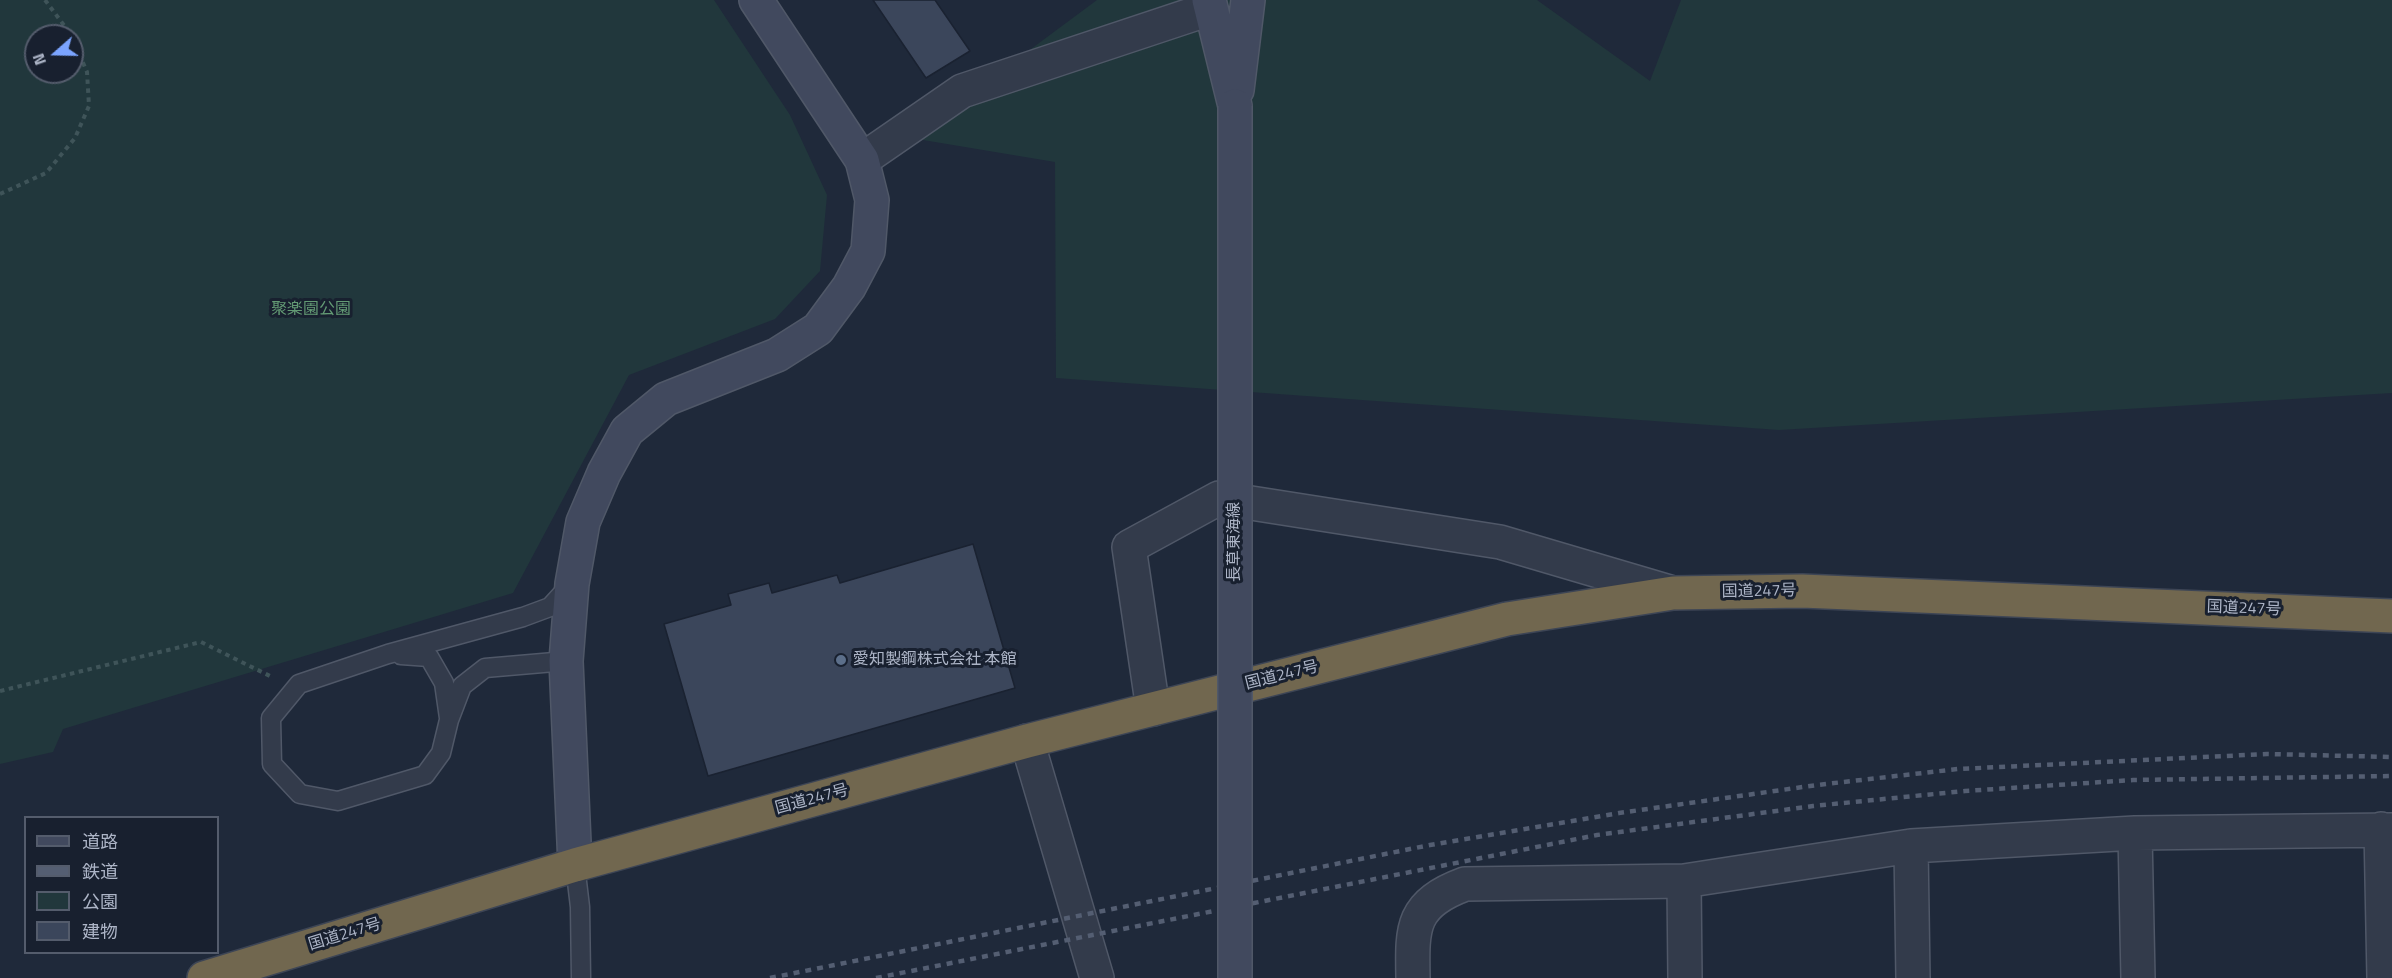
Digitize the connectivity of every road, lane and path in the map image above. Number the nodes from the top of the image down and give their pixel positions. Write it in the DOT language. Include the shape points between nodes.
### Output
graph roads {
  1 [pos="45,0"];
  2 [pos="756,0"];
  3 [pos="1248,0"];
  4 [pos="1209,4"];
  5 [pos="63,24"];
  6 [pos="84,65"];
  7 [pos="1235,106"];
  8 [pos="862,160"];
  9 [pos="0,194"];
  10 [pos="572,584"];
  11 [pos="1673,593"];
  12 [pos="2392,616"];
  13 [pos="388,654"];
  14 [pos="566,661"];
  15 [pos="299,684"];
  16 [pos="0,691"];
  17 [pos="1153,709"];
  18 [pos="449,720"];
  19 [pos="1027,741"];
  20 [pos="2387,829"];
  21 [pos="2135,833"];
  22 [pos="1911,846"];
  23 [pos="575,865"];
  24 [pos="1684,881"];
  25 [pos="204,978"];
  26 [pos="581,978"];
  27 [pos="1096,978"];
  28 [pos="1235,978"];
  29 [pos="1413,978"];
  30 [pos="1685,978"];
  31 [pos="1913,978"];
  32 [pos="2138,978"];
  33 [pos="2384,978"];
  1 -- 5 [label="path"];
  2 -- 8 [label="main road"];
  3 -- 7 [label="main road, 長草東海線"];
  4 -- 7 [label="main road, 長草東海線"];
  4 -- 8 [label="street" via="962,91"];
  6 -- 9 [label="path" via="89,106 75,138 46,173"];
  7 -- 28 [label="main road, 長草東海線, bridge"];
  8 -- 10 [label="main road" via="872,200 868,251 849,287 818,329 777,355 666,399 627,431 583,522"];
  10 -- 13 [label="lane" via="550,607"];
  10 -- 14 [label="main road"];
  11 -- 12 [label="highway, 国道247号" via="1802,591"];
  11 -- 17 [label="highway, 国道247号" via="1507,619"];
  11 -- 17 [label="street" via="1500,542 1219,498 1129,547"];
  13 -- 15 [label="lane"];
  13 -- 18 [label="lane" via="429,657 444,683"];
  14 -- 18 [label="lane" via="485,668 462,686"];
  14 -- 23 [label="main road"];
  15 -- 16 [label="path" via="267,675 201,642"];
  15 -- 18 [label="lane" via="272,718 272,764 300,794 338,801 425,775 441,753"];
  17 -- 19 [label="highway, 国道247号"];
  19 -- 23 [label="highway, 国道247号"];
  19 -- 27 [label="street"];
  20 -- 21 [label="street"];
  20 -- 33 [label="street"];
  21 -- 22 [label="street"];
  21 -- 32 [label="street"];
  22 -- 24 [label="street"];
  22 -- 31 [label="street"];
  23 -- 25 [label="highway, 国道247号"];
  23 -- 26 [label="lane"];
  24 -- 29 [label="street" via="1465,884 1444,892 1427,906 1412,932"];
  24 -- 30 [label="street"];
}
